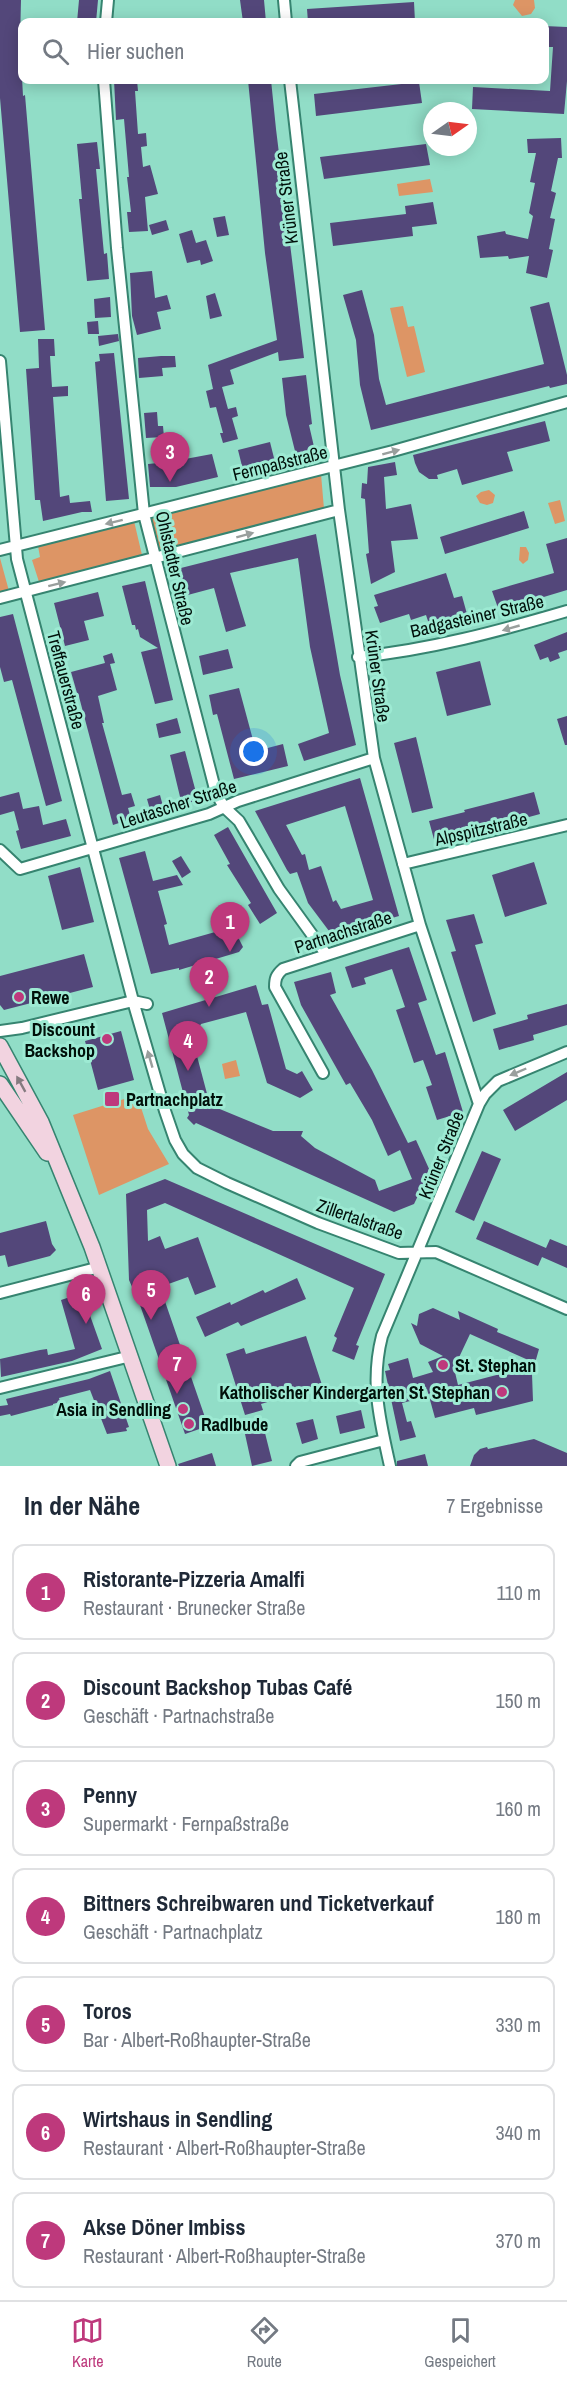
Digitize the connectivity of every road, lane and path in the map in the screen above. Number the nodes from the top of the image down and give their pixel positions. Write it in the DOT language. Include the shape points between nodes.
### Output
graph roads {
  1 [pos="108,0"];
  2 [pos="284,0"];
  3 [pos="106,18"];
  4 [pos="286,18"];
  5 [pos="104,84"];
  6 [pos="290,84"];
  7 [pos="0,361"];
  8 [pos="567,402"];
  9 [pos="4,442"];
  10 [pos="334,467"];
  11 [pos="339,510"];
  12 [pos="144,514"];
  13 [pos="15,546"];
  14 [pos="0,550"];
  15 [pos="154,559"];
  16 [pos="26,592"];
  17 [pos="0,598"];
  18 [pos="567,611"];
  19 [pos="358,657"];
  20 [pos="374,758"];
  21 [pos="224,807"];
  22 [pos="567,825"];
  23 [pos="94,848"];
  24 [pos="0,850"];
  25 [pos="403,864"];
  26 [pos="420,925"];
  27 [pos="326,954"];
  28 [pos="133,1001"];
  29 [pos="147,1004"];
  30 [pos="0,1031"];
  31 [pos="0,1046"];
  32 [pos="567,1052"];
  33 [pos="323,1073"];
  34 [pos="0,1084"];
  35 [pos="479,1104"];
  36 [pos="59,1170"];
  37 [pos="417,1252"];
  38 [pos="100,1267"];
  39 [pos="0,1293"];
  40 [pos="567,1309"];
  41 [pos="131,1356"];
  42 [pos="0,1388"];
  43 [pos="384,1440"];
  44 [pos="168,1466"];
  45 [pos="296,1466"];
  46 [pos="390,1466"];
  1 -- 3 [label="street"];
  2 -- 4 [label="street"];
  5 -- 12 [label="street, Ohlstadter Straße"];
  6 -- 10 [label="street, Krüner Straße"];
  7 -- 9 [label="street, Treffauerstraße"];
  10 -- 8 [label="street, Fernpaßstraße, one-way"];
  9 -- 13 [label="street, Treffauerstraße"];
  10 -- 11 [label="street, Krüner Straße"];
  10 -- 12 [label="street, Fernpaßstraße"];
  15 -- 11 [label="street, one-way"];
  11 -- 19 [label="street, Krüner Straße"];
  12 -- 13 [label="street, Fernpaßstraße, one-way"];
  12 -- 15 [label="street, Ohlstadter Straße"];
  13 -- 14 [label="street, Fernpaßstraße"];
  13 -- 16 [label="street, Treffauerstraße"];
  16 -- 15 [label="street, one-way"];
  15 -- 21 [label="street, Ohlstadter Straße" via="210,778"];
  16 -- 17 [label="street"];
  16 -- 23 [label="street, Treffauerstraße"];
  18 -- 19 [label="street, Badgasteiner Straße, one-way" via="481,635"];
  19 -- 20 [label="street, Krüner Straße"];
  20 -- 21 [label="street, Leutascher Straße"];
  20 -- 25 [label="street, Krüner Straße"];
  21 -- 23 [label="street, Leutascher Straße"];
  21 -- 27 [label="street, Ohlstadter Straße" via="239,821 279,889"];
  22 -- 25 [label="street, Alpspitzstraße"];
  23 -- 24 [label="street, Leutascher Straße" via="20,868"];
  23 -- 28 [label="street, Treffauerstraße"];
  25 -- 26 [label="street, Krüner Straße"];
  26 -- 27 [label="street, Partnachstraße"];
  26 -- 35 [label="street, Krüner Straße"];
  27 -- 33 [label="street, Partnachstraße" via="283,969 275,979 275,987"];
  28 -- 29 [label="street"];
  28 -- 30 [label="street"];
  37 -- 28 [label="street, Zillertalstraße, one-way" via="399,1253 318,1223 197,1168 175,1140"];
  36 -- 31 [label="main road, one-way" via="41,1122"];
  32 -- 35 [label="street, one-way" via="498,1081"];
  34 -- 36 [label="main road"];
  35 -- 37 [label="street, Krüner Straße"];
  36 -- 38 [label="main road"];
  37 -- 40 [label="street, Zillertalstraße" via="436,1252"];
  37 -- 43 [label="street, Krüner Straße" via="376,1360"];
  38 -- 39 [label="street"];
  38 -- 41 [label="main road"];
  41 -- 42 [label="street"];
  41 -- 44 [label="main road"];
  43 -- 45 [label="street"];
  43 -- 46 [label="street, Krüner Straße"];
}
